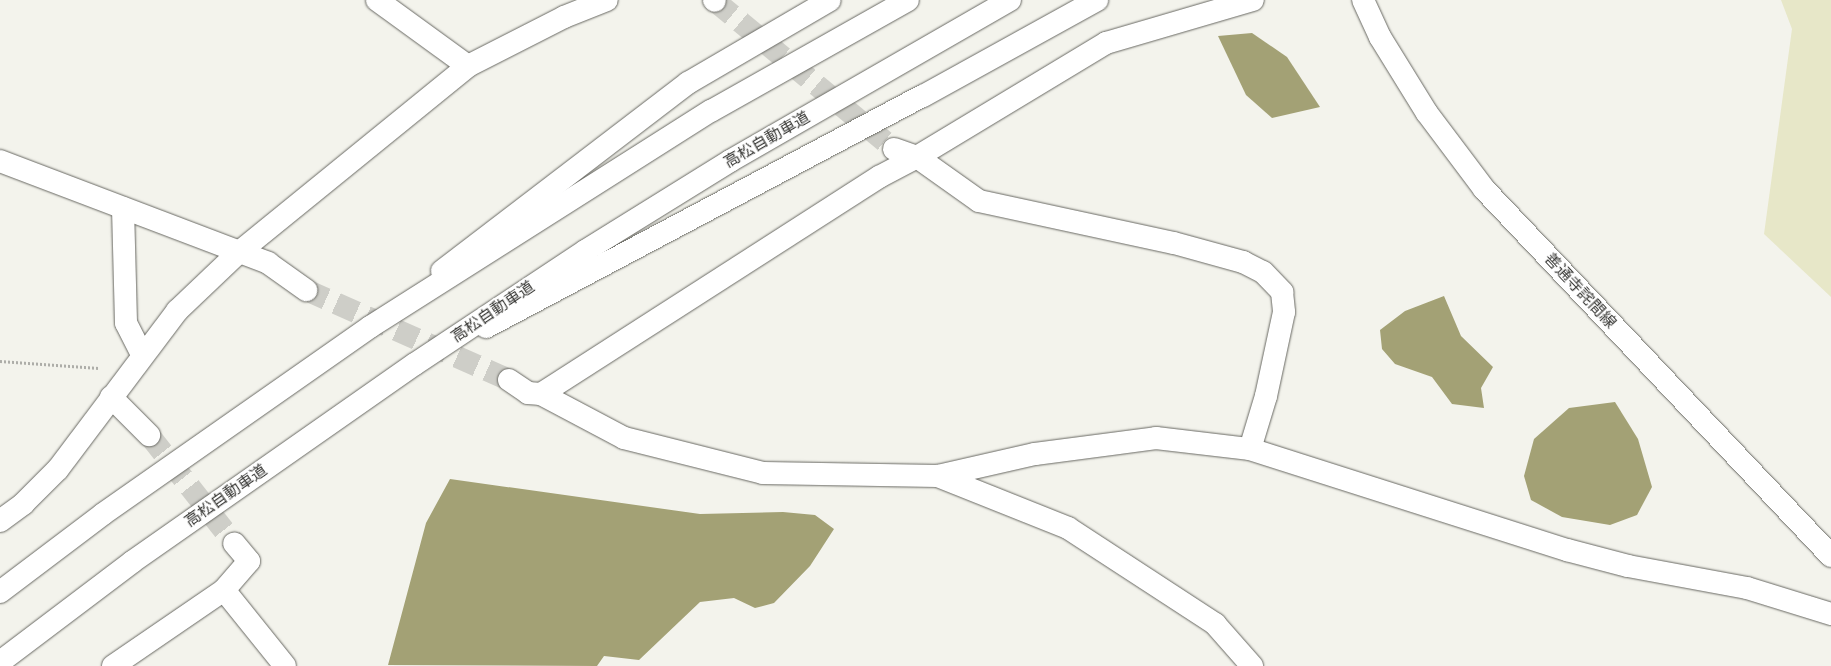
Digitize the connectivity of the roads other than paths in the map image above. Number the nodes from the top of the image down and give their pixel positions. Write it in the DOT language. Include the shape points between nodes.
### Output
graph roads {
  1 [pos="377,0"];
  2 [pos="606,0"];
  3 [pos="830,0"];
  4 [pos="908,0"];
  5 [pos="1010,0"];
  6 [pos="1097,0"];
  7 [pos="1254,0"];
  8 [pos="1363,0"];
  9 [pos="468,66"];
  10 [pos="894,149"];
  11 [pos="917,157"];
  12 [pos="0,161"];
  13 [pos="123,208"];
  14 [pos="238,253"];
  15 [pos="306,290"];
  16 [pos="370,327"];
  17 [pos="136,362"];
  18 [pos="415,364"];
  19 [pos="509,380"];
  20 [pos="540,394"];
  21 [pos="111,397"];
  22 [pos="149,435"];
  23 [pos="1250,449"];
  24 [pos="938,476"];
  25 [pos="0,521"];
  26 [pos="234,543"];
  27 [pos="1831,556"];
  28 [pos="224,590"];
  29 [pos="0,592"];
  30 [pos="1831,614"];
  31 [pos="0,662"];
  32 [pos="113,666"];
  33 [pos="285,666"];
  34 [pos="1252,666"];
  1 -- 9 [label="main road"];
  2 -- 9 [label="main road" via="564,17"];
  3 -- 16 [label="main road" via="688,83"];
  4 -- 16 [label="main road" via="711,111"];
  5 -- 18 [label="main road, 高松自動車道" via="730,161 585,251"];
  6 -- 18 [label="main road" via="923,96"];
  7 -- 11 [label="main road" via="1106,44"];
  8 -- 27 [label="main road, 善通寺詫間線" via="1380,37 1427,113 1484,189"];
  9 -- 14 [label="main road"];
  10 -- 11 [label="main road"];
  11 -- 20 [label="main road" via="880,177"];
  11 -- 23 [label="main road" via="979,201 1174,243 1243,262 1263,272 1282,292 1284,312 1266,396"];
  12 -- 13 [label="main road"];
  13 -- 14 [label="main road"];
  13 -- 17 [label="main road" via="126,323"];
  14 -- 15 [label="main road" via="268,263"];
  14 -- 17 [label="main road" via="177,311"];
  16 -- 29 [label="main road" via="102,514"];
  17 -- 21 [label="main road"];
  18 -- 31 [label="main road, 高松自動車道" via="132,562"];
  19 -- 20 [label="main road" via="528,393"];
  20 -- 24 [label="main road" via="624,438 763,473"];
  21 -- 22 [label="main road"];
  21 -- 25 [label="main road" via="58,469 23,504"];
  23 -- 24 [label="main road" via="1156,438 1035,454"];
  23 -- 30 [label="main road" via="1567,550 1628,566 1747,588"];
  24 -- 34 [label="main road" via="1068,528 1215,624"];
  26 -- 28 [label="main road" via="249,561"];
  28 -- 32 [label="main road"];
  28 -- 33 [label="main road"];
}
